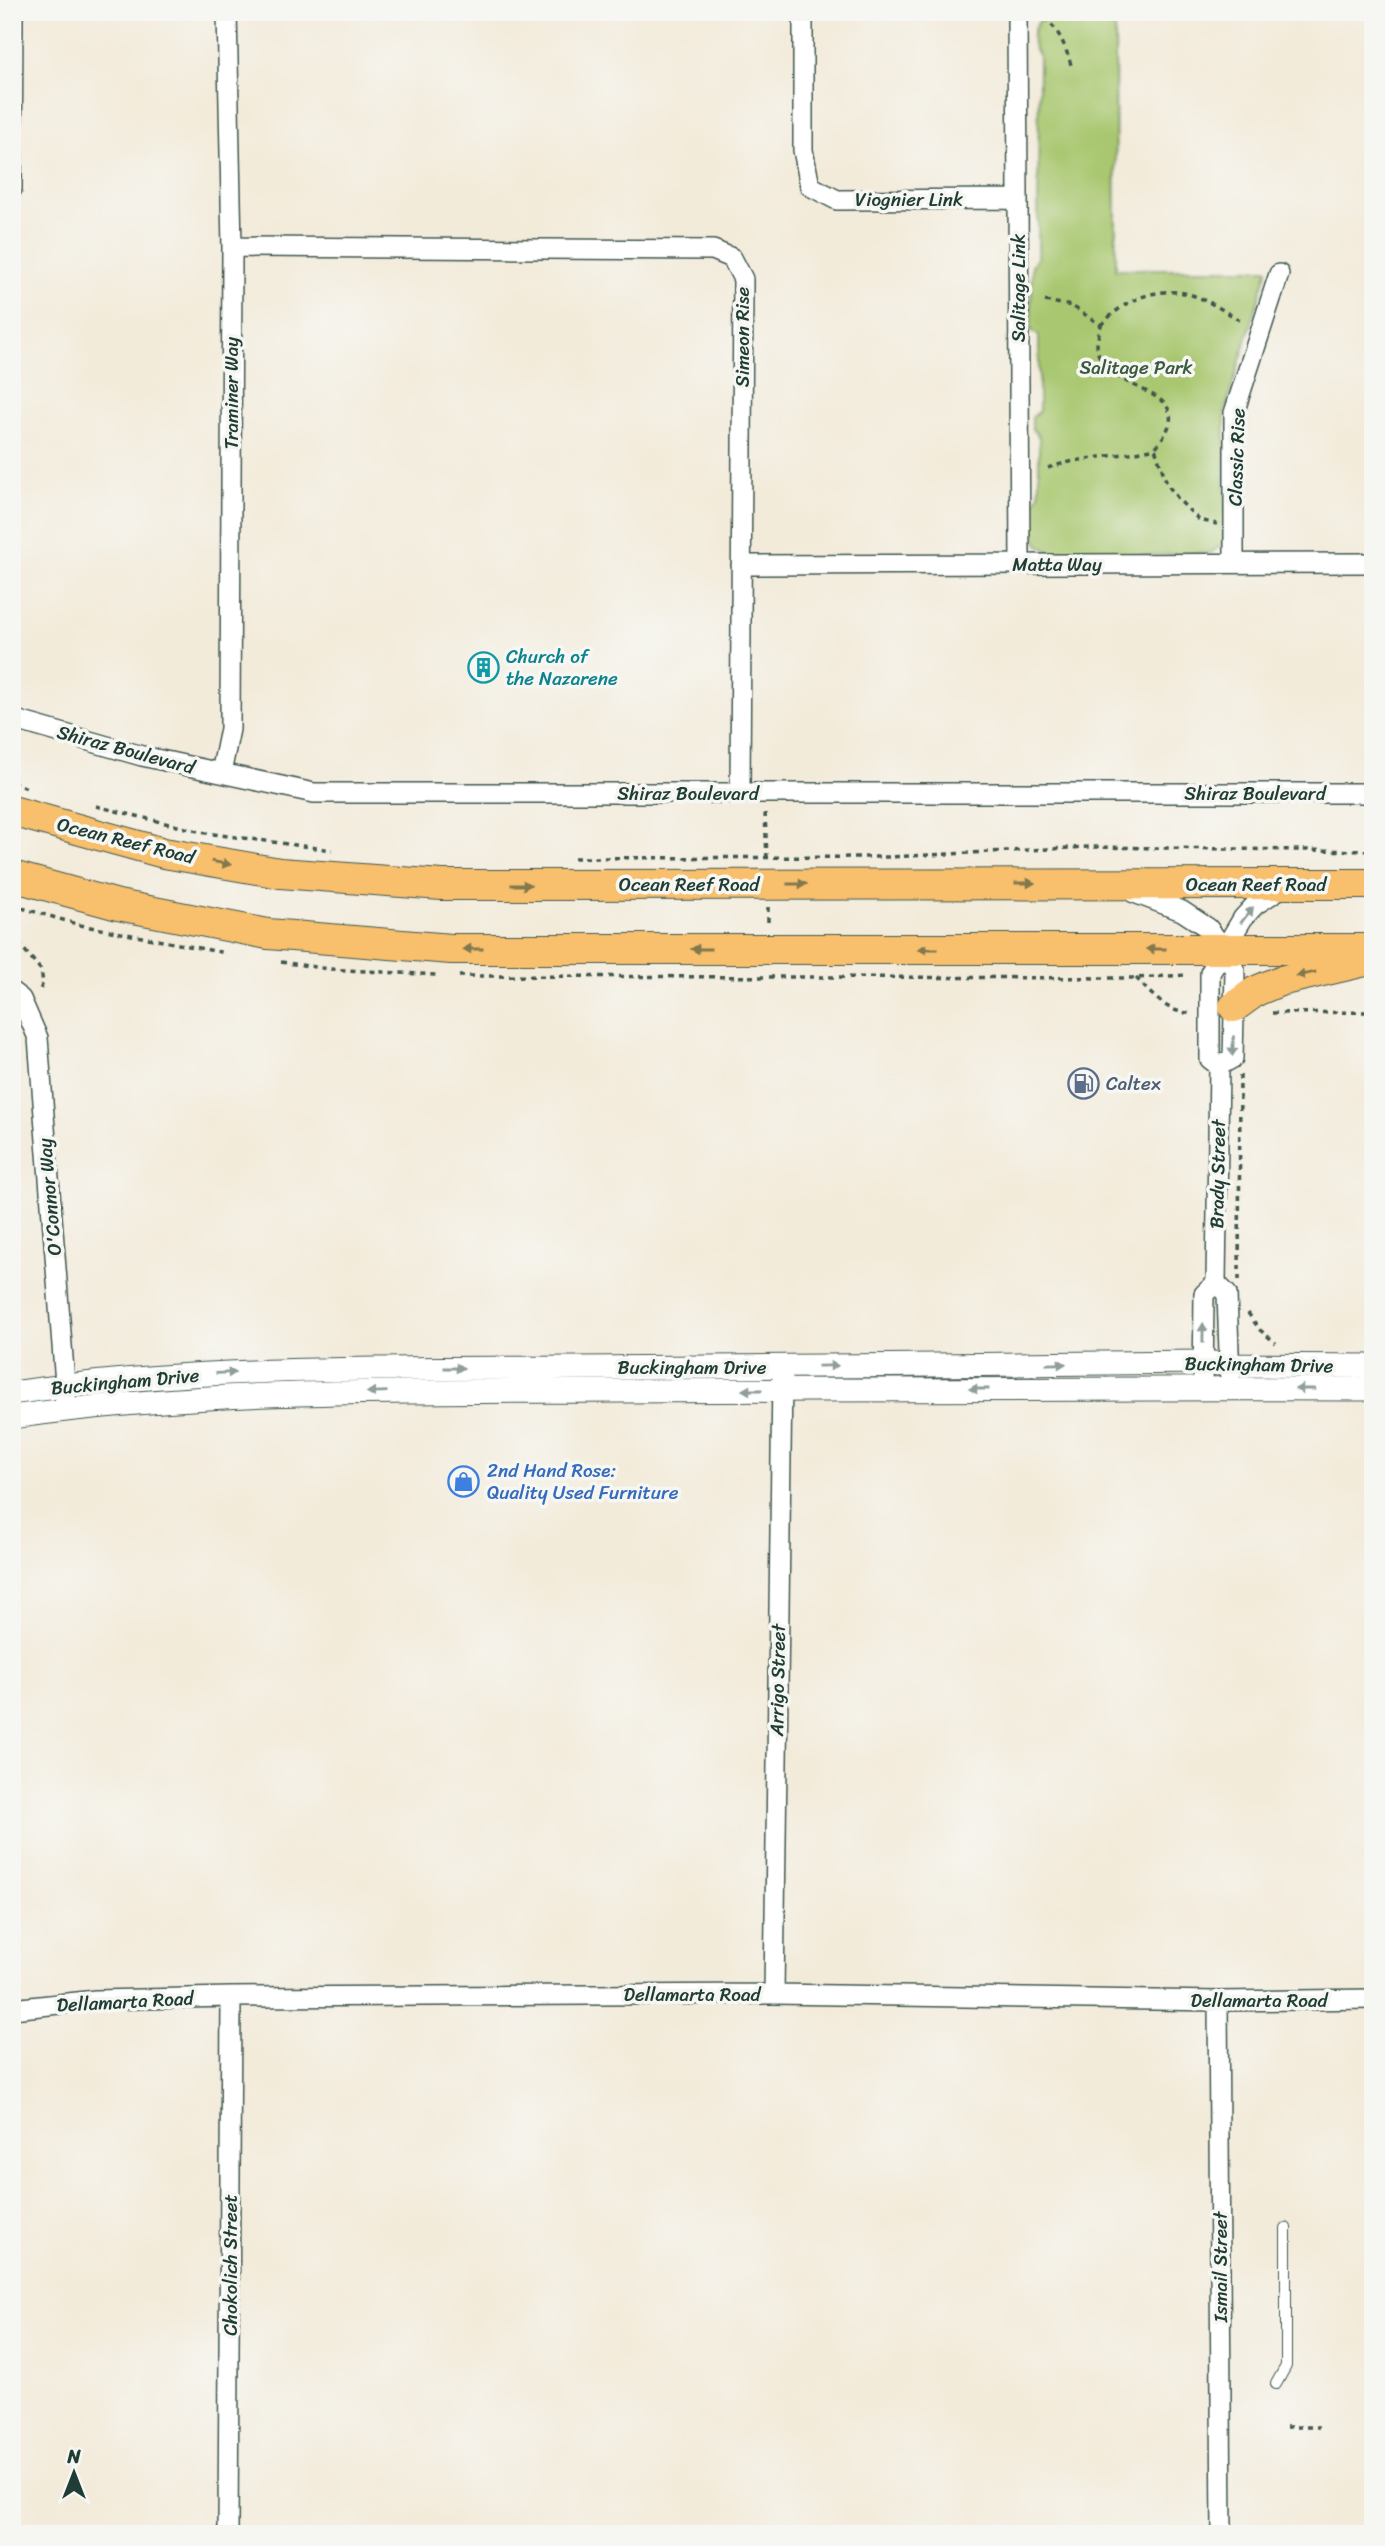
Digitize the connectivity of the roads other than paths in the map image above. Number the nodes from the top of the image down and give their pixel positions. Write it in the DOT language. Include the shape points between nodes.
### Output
graph roads {
  1 [pos="13,12"];
  2 [pos="228,12"];
  3 [pos="803,12"];
  4 [pos="1017,12"];
  5 [pos="12,189"];
  6 [pos="1018,199"];
  7 [pos="232,247"];
  8 [pos="1279,274"];
  9 [pos="1234,563"];
  10 [pos="1373,563"];
  11 [pos="1020,564"];
  12 [pos="741,565"];
  13 [pos="12,719"];
  14 [pos="221,773"];
  15 [pos="740,793"];
  16 [pos="1373,793"];
  17 [pos="12,811"];
  18 [pos="12,876"];
  19 [pos="1104,883"];
  20 [pos="1289,884"];
  21 [pos="1373,884"];
  22 [pos="1373,949"];
  23 [pos="1373,959"];
  24 [pos="1217,961"];
  25 [pos="18,999"];
  26 [pos="1222,1010"];
  27 [pos="1216,1283"];
  28 [pos="1203,1362"];
  29 [pos="1230,1365"];
  30 [pos="781,1366"];
  31 [pos="1373,1366"];
  32 [pos="64,1385"];
  33 [pos="1203,1388"];
  34 [pos="1230,1388"];
  35 [pos="1373,1389"];
  36 [pos="782,1390"];
  37 [pos="12,1393"];
  38 [pos="67,1409"];
  39 [pos="12,1417"];
  40 [pos="774,1994"];
  41 [pos="231,1997"];
  42 [pos="1373,1998"];
  43 [pos="1218,2001"];
  44 [pos="12,2009"];
  45 [pos="1286,2228"];
  46 [pos="1276,2385"];
  47 [pos="228,2534"];
  48 [pos="1222,2534"];
  1 -- 5 [label="street"];
  2 -- 7 [label="street, Traminer Way"];
  3 -- 6 [label="street, Viognier Link" via="803,150 810,186 837,200"];
  4 -- 6 [label="street, Salitage Link"];
  6 -- 11 [label="street, Salitage Link"];
  7 -- 12 [label="street, Simeon Rise" via="713,250 732,258 743,279"];
  7 -- 14 [label="street, Traminer Way" via="230,729"];
  8 -- 9 [label="street, Classic Rise" via="1234,412"];
  9 -- 10 [label="street, Matta Way"];
  9 -- 11 [label="street, Matta Way"];
  11 -- 12 [label="street, Matta Way"];
  12 -- 15 [label="street, Simeon Rise"];
  13 -- 14 [label="street, Shiraz Boulevard"];
  14 -- 15 [label="street, Shiraz Boulevard" via="314,793"];
  15 -- 16 [label="street, Shiraz Boulevard"];
  17 -- 19 [label="main road, Ocean Reef Road, one-way" via="164,853 254,869 442,885"];
  24 -- 18 [label="main road, one-way" via="450,949 268,934 118,905"];
  19 -- 20 [label="main road, Ocean Reef Road"];
  19 -- 24 [label="street, Brady Street" via="1156,899 1208,928"];
  20 -- 21 [label="main road, Ocean Reef Road"];
  24 -- 20 [label="street, one-way" via="1255,905"];
  22 -- 24 [label="main road"];
  23 -- 26 [label="main road, one-way" via="1280,981"];
  24 -- 26 [label="street, Brady Street"];
  24 -- 26 [label="street, Brady Street" via="1235,971"];
  25 -- 32 [label="street, O'Connor Way" via="38,1038"];
  26 -- 27 [label="street, Brady Street" via="1233,1058 1219,1066"];
  28 -- 27 [label="street, Brady Street, one-way" via="1204,1294"];
  27 -- 29 [label="street, Brady Street" via="1227,1294"];
  28 -- 29 [label="street, Buckingham Drive"];
  30 -- 28 [label="street, Buckingham Drive, one-way"];
  28 -- 33 [label="street, Brady Street"];
  29 -- 31 [label="street, Buckingham Drive"];
  29 -- 34 [label="street, Brady Street"];
  32 -- 30 [label="street, Buckingham Drive, one-way" via="201,1374 385,1368"];
  30 -- 36 [label="street, Arrigo Street"];
  32 -- 37 [label="street, Buckingham Drive"];
  32 -- 38 [label="street, O'Connor Way"];
  33 -- 34 [label="street, Buckingham Drive"];
  33 -- 36 [label="street, Buckingham Drive, one-way"];
  35 -- 34 [label="street, Buckingham Drive, one-way"];
  36 -- 38 [label="street, Buckingham Drive, one-way" via="385,1392 202,1398"];
  36 -- 40 [label="street, Arrigo Street"];
  38 -- 39 [label="street, Buckingham Drive"];
  40 -- 41 [label="street, Dellamarta Road"];
  40 -- 43 [label="street, Dellamarta Road"];
  41 -- 44 [label="street, Dellamarta Road" via="96,2000"];
  41 -- 47 [label="street, Chokolich Street"];
  42 -- 43 [label="street, Dellamarta Road"];
  43 -- 48 [label="street, Ismail Street"];
  45 -- 46 [label="lane" via="1286,2366"];
}
